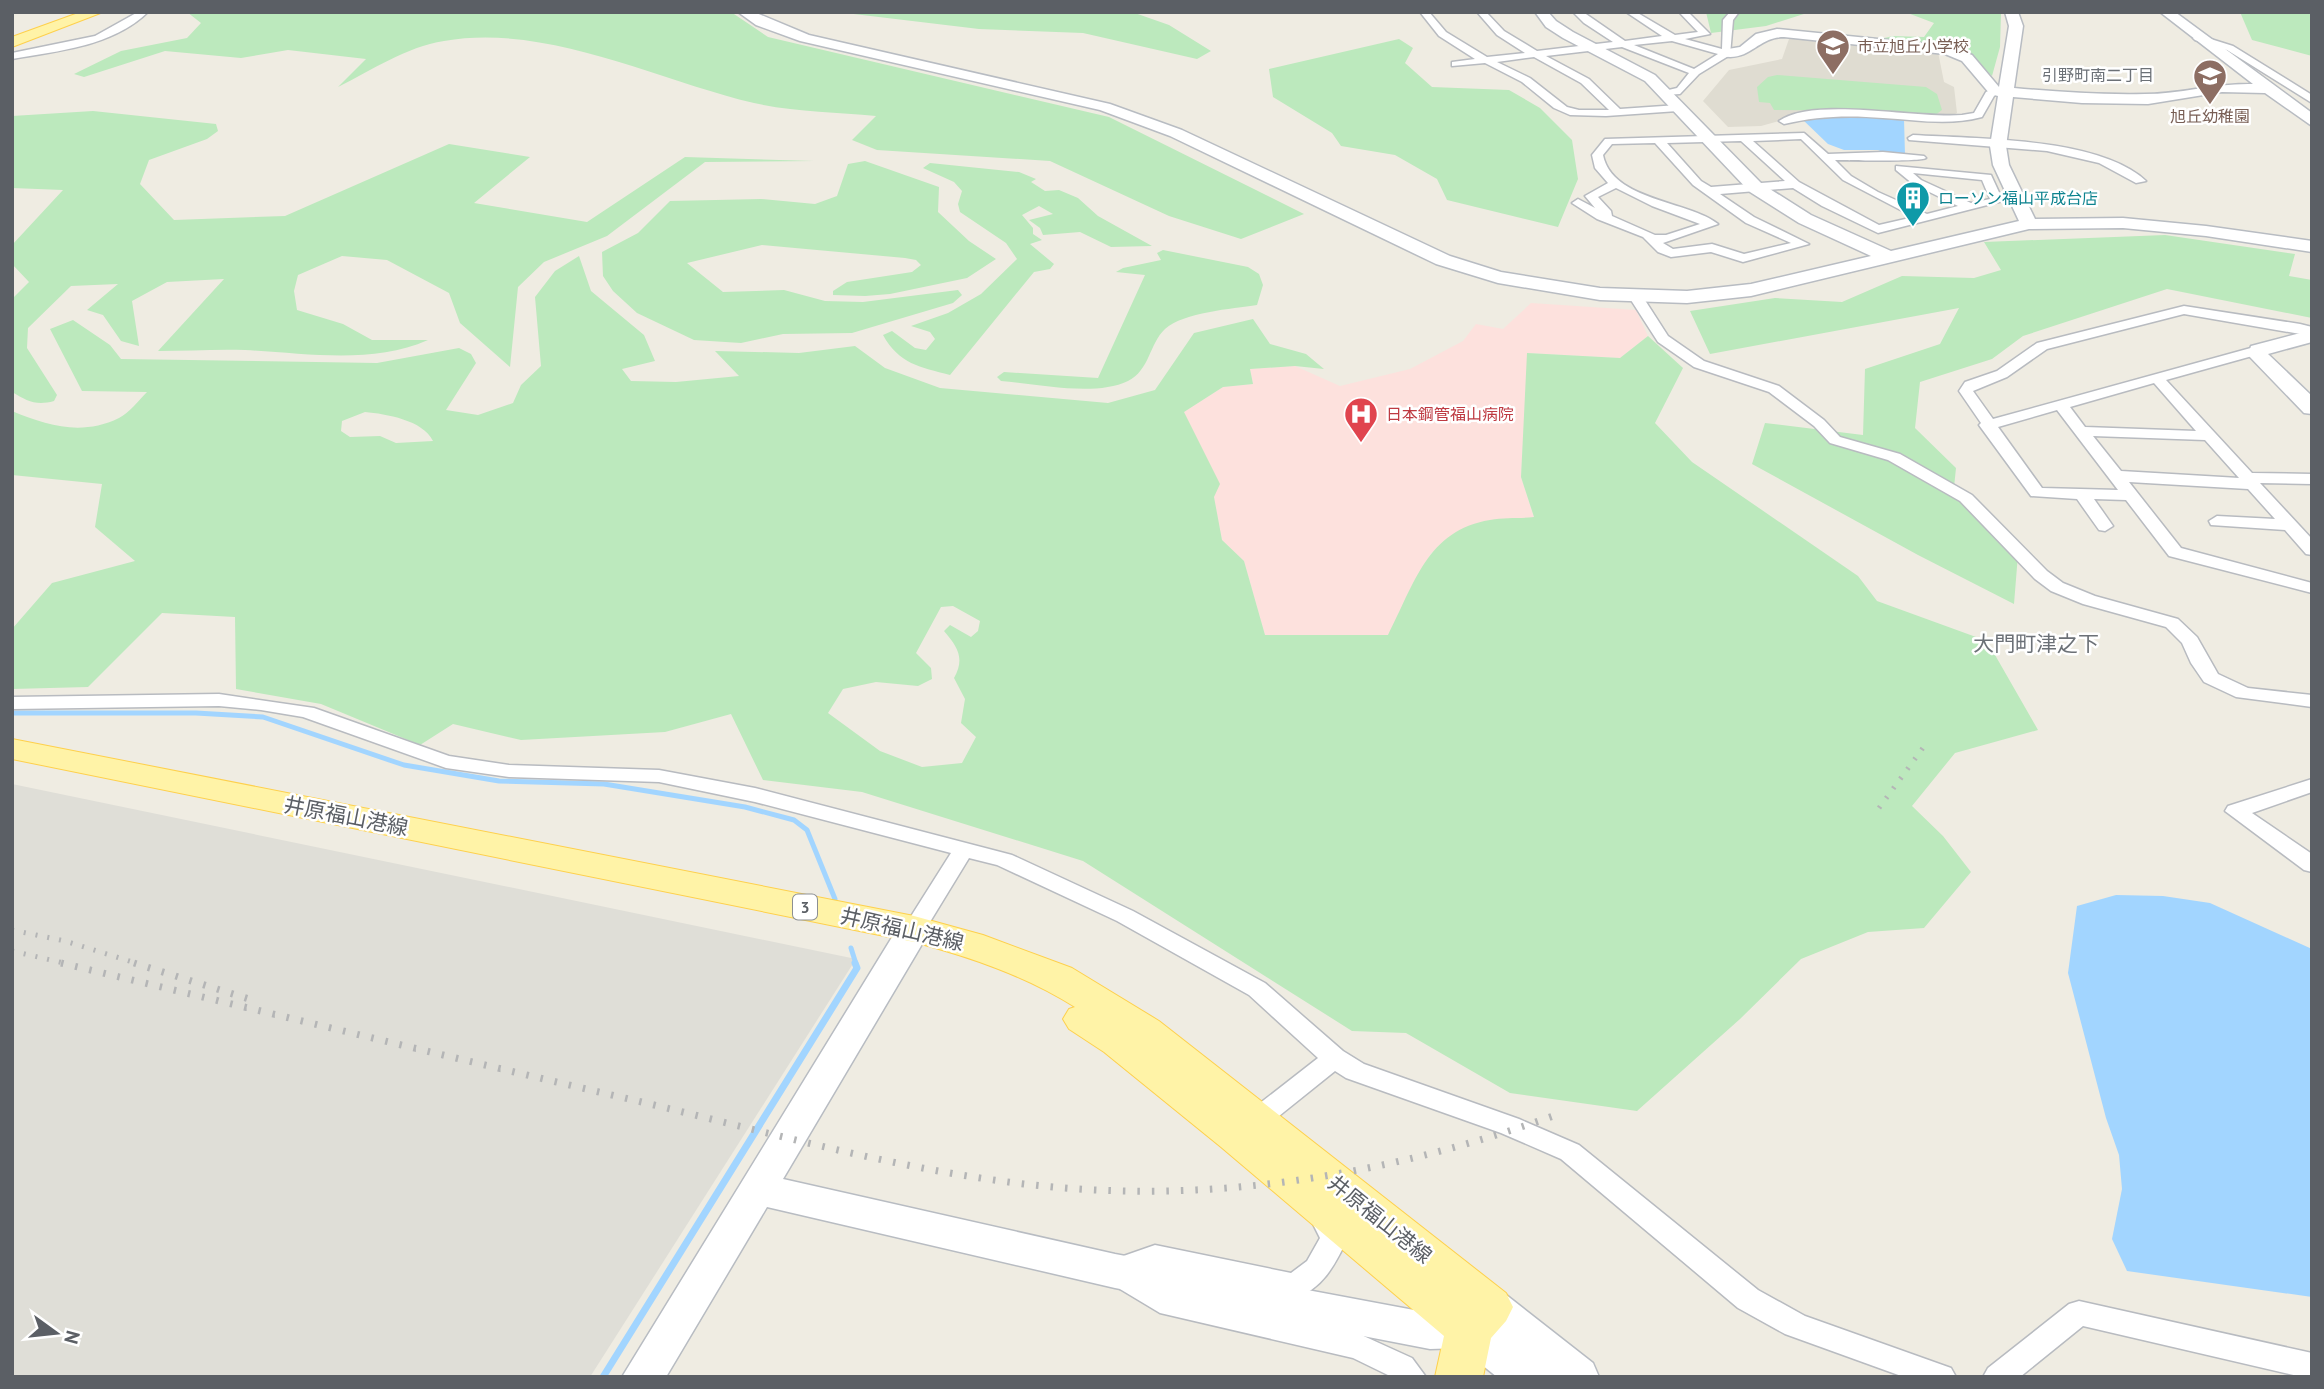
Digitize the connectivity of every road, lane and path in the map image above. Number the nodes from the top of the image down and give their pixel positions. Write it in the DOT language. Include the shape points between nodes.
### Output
graph roads {
  1 [pos="82,12"];
  2 [pos="96,12"];
  3 [pos="144,12"];
  4 [pos="744,12"];
  5 [pos="1424,12"];
  6 [pos="1481,12"];
  7 [pos="1541,12"];
  8 [pos="1577,12"];
  9 [pos="1630,12"];
  10 [pos="1683,12"];
  11 [pos="1735,12"];
  12 [pos="2011,12"];
  13 [pos="2166,12"];
  14 [pos="1676,38"];
  15 [pos="2198,38"];
  16 [pos="12,39"];
  17 [pos="1627,44"];
  18 [pos="1595,47"];
  19 [pos="1727,53"];
  20 [pos="1540,55"];
  21 [pos="12,56"];
  22 [pos="1488,61"];
  23 [pos="1455,64"];
  24 [pos="1695,72"];
  25 [pos="2272,89"];
  26 [pos="1665,92"];
  27 [pos="2000,92"];
  28 [pos="2312,100"];
  29 [pos="1678,108"];
  30 [pos="1616,111"];
  31 [pos="1784,121"];
  32 [pos="2312,121"];
  33 [pos="1707,138"];
  34 [pos="1744,138"];
  35 [pos="1913,138"];
  36 [pos="1658,140"];
  37 [pos="1998,146"];
  38 [pos="1882,155"];
  39 [pos="1827,157"];
  40 [pos="1962,162"];
  41 [pos="1900,168"];
  42 [pos="2140,181"];
  43 [pos="1614,184"];
  44 [pos="1795,184"];
  45 [pos="1756,188"];
  46 [pos="1711,191"];
  47 [pos="1578,203"];
  48 [pos="1969,207"];
  49 [pos="1924,217"];
  50 [pos="1750,220"];
  51 [pos="1736,222"];
  52 [pos="2029,224"];
  53 [pos="1649,236"];
  54 [pos="2312,247"];
  55 [pos="1889,257"];
  56 [pos="1636,297"];
  57 [pos="2312,334"];
  58 [pos="2258,351"];
  59 [pos="2156,377"];
  60 [pos="2060,404"];
  61 [pos="2312,408"];
  62 [pos="1987,425"];
  63 [pos="2081,431"];
  64 [pos="2209,436"];
  65 [pos="2116,476"];
  66 [pos="2312,480"];
  67 [pos="2251,481"];
  68 [pos="2082,494"];
  69 [pos="2131,495"];
  70 [pos="2217,521"];
  71 [pos="2290,525"];
  72 [pos="2105,526"];
  73 [pos="2312,550"];
  74 [pos="2312,588"];
  75 [pos="2312,701"];
  76 [pos="12,703"];
  77 [pos="12,750"];
  78 [pos="12,764"];
  79 [pos="2312,785"];
  80 [pos="963,851"];
  81 [pos="2312,865"];
  82 [pos="908,938"];
  83 [pos="1334,1058"];
  84 [pos="1247,1128"];
  85 [pos="757,1189"];
  86 [pos="1316,1202"];
  87 [pos="1115,1271"];
  88 [pos="1480,1318"];
  89 [pos="2312,1366"];
  90 [pos="643,1377"];
  91 [pos="1411,1377"];
  92 [pos="1459,1377"];
  93 [pos="1529,1377"];
  94 [pos="1578,1377"];
  95 [pos="1941,1377"];
  96 [pos="1998,1377"];
  1 -- 16 [label="main road"];
  2 -- 16 [label="main road"];
  3 -- 21 [label="street" via="122,29 98,39"];
  4 -- 56 [label="street" via="805,37 1105,107 1176,133 1468,269 1532,284"];
  5 -- 22 [label="street" via="1428,22 1455,43"];
  6 -- 20 [label="street" via="1501,33"];
  7 -- 18 [label="street" via="1552,24"];
  8 -- 17 [label="street" via="1589,25"];
  9 -- 14 [label="street"];
  10 -- 14 [label="street" via="1705,34"];
  11 -- 19 [label="street" via="1728,20"];
  12 -- 27 [label="street" via="2016,26"];
  13 -- 15 [label="street"];
  14 -- 17 [label="street"];
  14 -- 19 [label="street" via="1700,49"];
  15 -- 25 [label="street"];
  15 -- 28 [label="street" via="2230,48"];
  17 -- 18 [label="street"];
  17 -- 24 [label="street" via="1673,68"];
  18 -- 20 [label="street"];
  18 -- 26 [label="street"];
  19 -- 24 [label="street"];
  19 -- 27 [label="street" via="1744,51 1759,35 1773,32 1935,48 1966,58"];
  20 -- 22 [label="street"];
  20 -- 30 [label="street" via="1587,82"];
  22 -- 23 [label="street"];
  22 -- 30 [label="street" via="1528,81 1552,103 1571,112"];
  24 -- 26 [label="street" via="1680,91"];
  25 -- 27 [label="street" via="2222,88 2135,99"];
  25 -- 32 [label="street"];
  26 -- 29 [label="street"];
  27 -- 31 [label="street" via="1990,94 1978,115 1970,118 1842,113 1807,114"];
  27 -- 37 [label="street"];
  29 -- 30 [label="street"];
  29 -- 33 [label="street"];
  33 -- 34 [label="street"];
  33 -- 36 [label="street"];
  33 -- 45 [label="street"];
  34 -- 39 [label="street" via="1804,136"];
  34 -- 44 [label="street"];
  35 -- 37 [label="street"];
  36 -- 43 [label="street" via="1609,141 1600,148 1600,169"];
  36 -- 46 [label="street" via="1697,183"];
  37 -- 42 [label="street" via="2047,148 2103,160"];
  37 -- 52 [label="street" via="1995,164"];
  38 -- 39 [label="street"];
  38 -- 40 [label="street"];
  38 -- 41 [label="street"];
  39 -- 49 [label="street" via="1847,178"];
  41 -- 48 [label="street" via="1917,182"];
  41 -- 48 [label="street" via="1987,177 1997,201"];
  43 -- 53 [label="street" via="1591,196 1608,216 1644,228"];
  43 -- 53 [label="street" via="1717,225 1667,239"];
  44 -- 45 [label="street"];
  44 -- 49 [label="street" via="1878,229"];
  45 -- 46 [label="street"];
  45 -- 55 [label="street" via="1805,219"];
  46 -- 50 [label="street"];
  47 -- 53 [label="street"];
  48 -- 49 [label="street"];
  50 -- 51 [label="street"];
  50 -- 53 [label="street" via="1802,244 1743,258 1712,248 1671,253"];
  52 -- 54 [label="street" via="2135,223"];
  52 -- 55 [label="street"];
  55 -- 56 [label="street" via="1751,290"];
  56 -- 75 [label="street" via="1663,339 1699,364 1774,389 1835,440 1894,457 1966,498 2057,587 2172,622 2190,641 2211,678 2243,693"];
  57 -- 58 [label="street"];
  57 -- 62 [label="street" via="2184,310 2042,345 2002,374 1970,385 1966,391"];
  58 -- 59 [label="street"];
  58 -- 61 [label="street"];
  59 -- 60 [label="street"];
  59 -- 64 [label="street"];
  60 -- 62 [label="street"];
  60 -- 63 [label="street"];
  62 -- 68 [label="street" via="2037,493"];
  63 -- 64 [label="street"];
  63 -- 65 [label="street"];
  64 -- 67 [label="street"];
  65 -- 67 [label="street"];
  65 -- 69 [label="street"];
  66 -- 67 [label="street"];
  67 -- 71 [label="street"];
  68 -- 69 [label="street"];
  68 -- 72 [label="street"];
  69 -- 74 [label="street" via="2175,552"];
  70 -- 71 [label="street"];
  71 -- 73 [label="street"];
  76 -- 80 [label="street" via="192,700 261,704 307,712 446,762 509,771 659,776 755,795"];
  77 -- 82 [label="main road, 井原福山港線 / 3"];
  78 -- 82 [label="main road, 井原福山港線 / 3"];
  79 -- 81 [label="street" via="2235,811"];
  80 -- 82 [label="street"];
  80 -- 83 [label="street" via="1004,860 1197,954 1257,989"];
  82 -- 84 [label="main road, 井原福山港線 / 3" via="1037,990"];
  82 -- 85 [label="street"];
  83 -- 84 [label="street"];
  83 -- 95 [label="street" via="1355,1071 1570,1152 1748,1298 1795,1325"];
  84 -- 86 [label="main road, 井原福山港線 / 3"];
  84 -- 88 [label="main road, 井原福山港線 / 3"];
  85 -- 87 [label="street"];
  85 -- 90 [label="street"];
  86 -- 87 [label="street" via="1334,1238 1317,1269 1295,1286 1155,1257"];
  86 -- 88 [label="main road, 井原福山港線 / 3"];
  87 -- 88 [label="street" via="1430,1331"];
  87 -- 91 [label="street" via="1160,1301 1357,1346 1402,1367"];
  88 -- 92 [label="main road"];
  88 -- 93 [label="street"];
  88 -- 94 [label="street"];
  89 -- 96 [label="street" via="2079,1313"];
}
